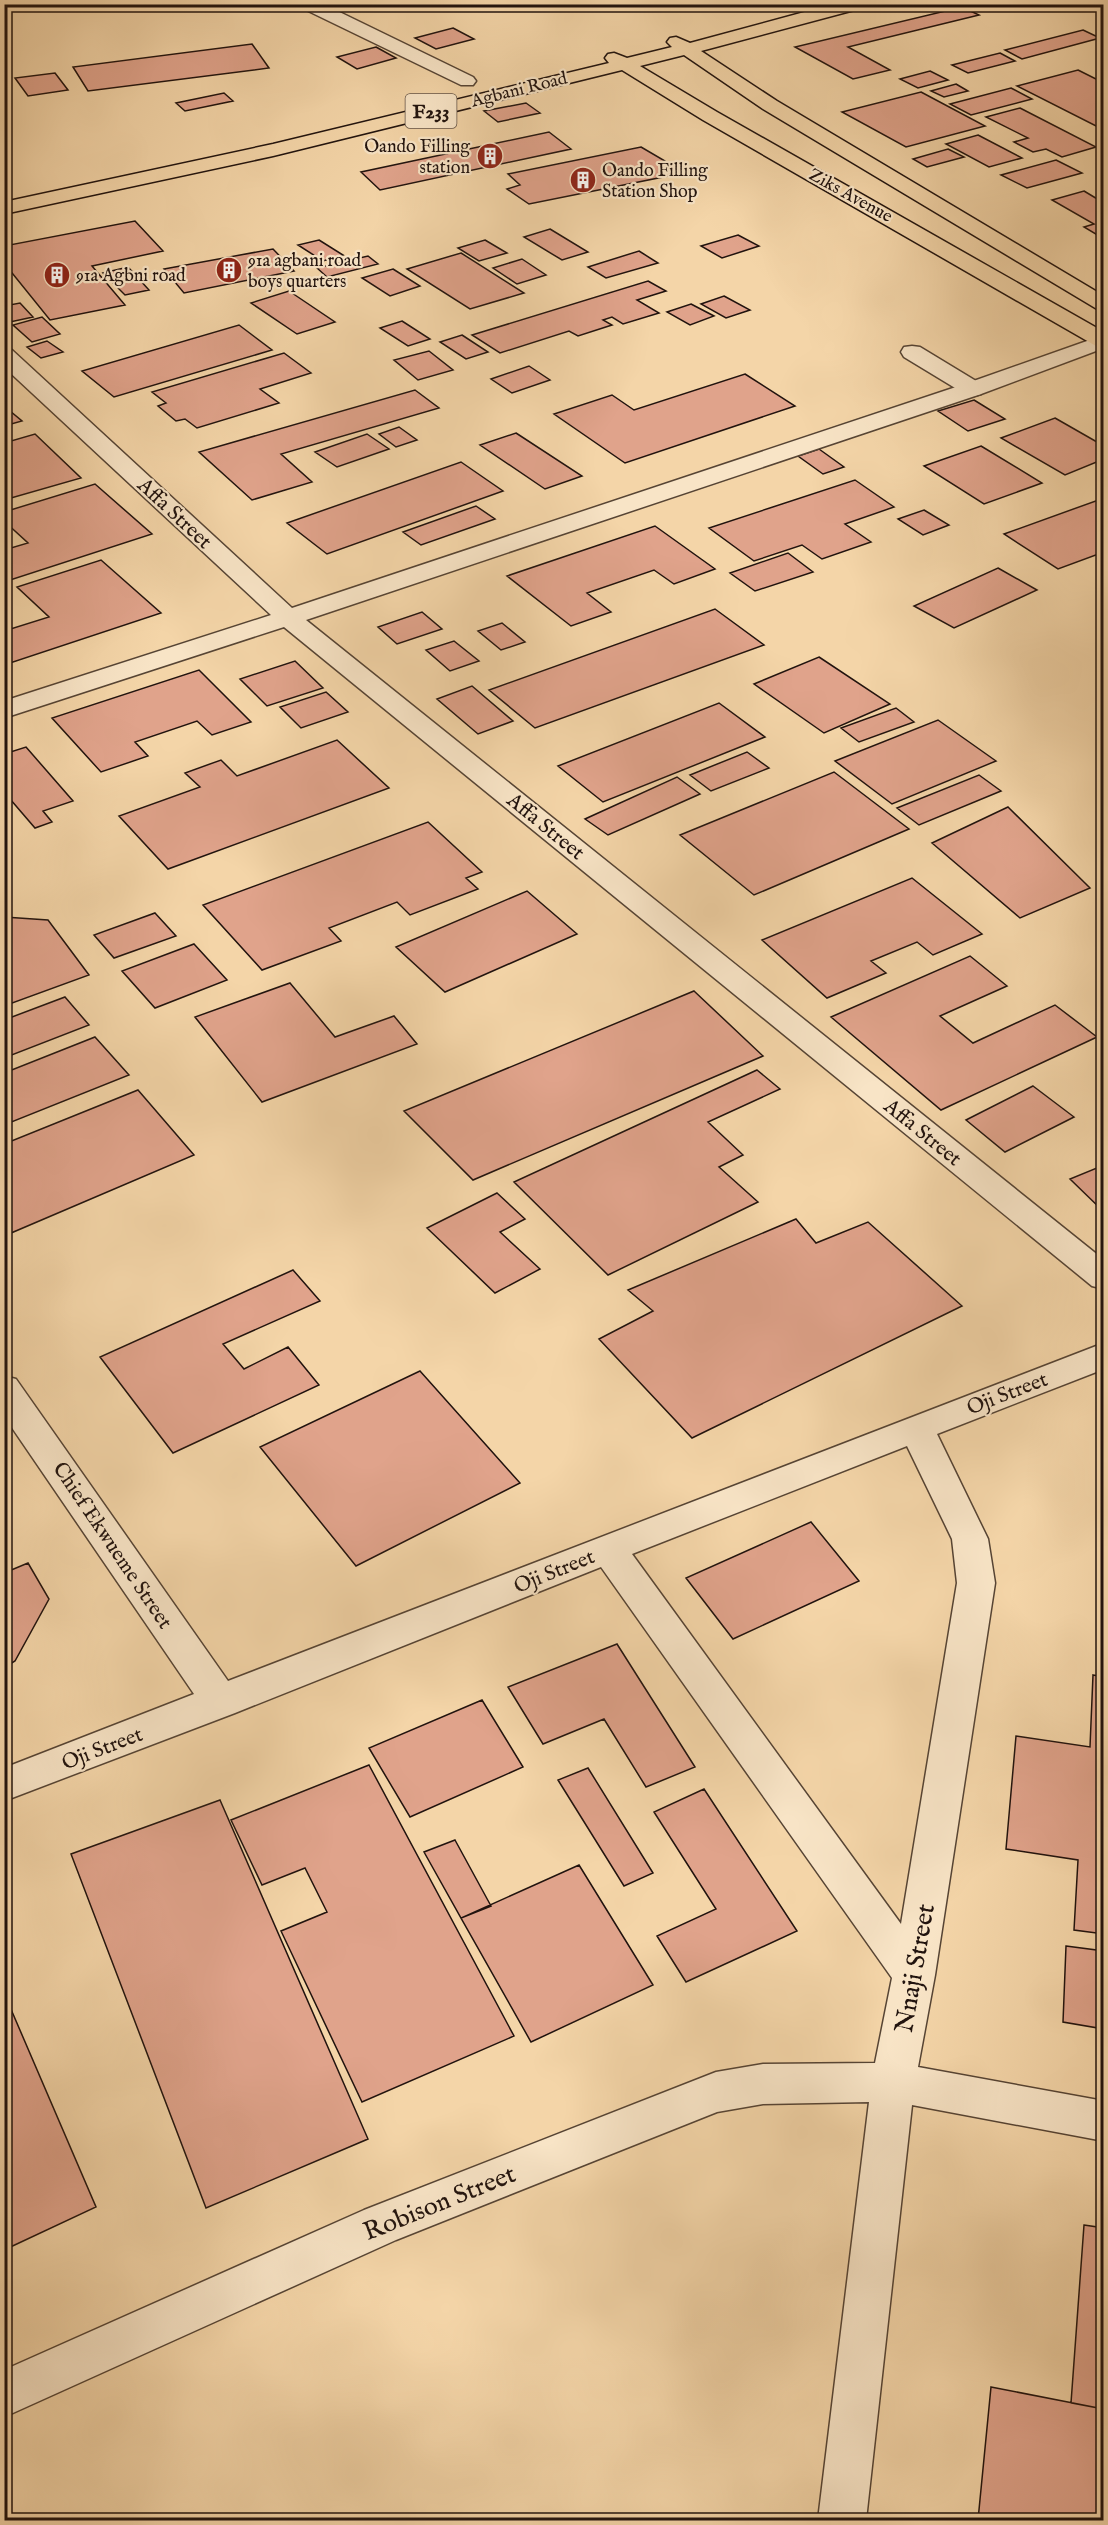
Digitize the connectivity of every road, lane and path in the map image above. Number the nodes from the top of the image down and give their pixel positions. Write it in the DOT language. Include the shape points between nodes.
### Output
graph roads {
  1 [pos="308,4"];
  2 [pos="856,4"];
  3 [pos="686,27"];
  4 [pos="621,44"];
  5 [pos="688,49"];
  6 [pos="623,64"];
  7 [pos="489,76"];
  8 [pos="467,81"];
  9 [pos="444,87"];
  10 [pos="4,208"];
  11 [pos="1104,305"];
  12 [pos="1103,341"];
  13 [pos="912,352"];
  14 [pos="4,355"];
  15 [pos="972,389"];
  16 [pos="288,618"];
  17 [pos="4,710"];
  18 [pos="1104,1278"];
  19 [pos="1104,1355"];
  20 [pos="4,1388"];
  21 [pos="916,1428"];
  22 [pos="608,1549"];
  23 [pos="221,1702"];
  24 [pos="4,1785"];
  25 [pos="914,1975"];
  26 [pos="893,2082"];
  27 [pos="1104,2121"];
  28 [pos="4,2394"];
  29 [pos="842,2520"];
  1 -- 8 [label="street"];
  2 -- 5 [label="main road, Agbani Road / F233"];
  3 -- 5 [label="main road, Ziks Avenue" via="663,33"];
  4 -- 6 [label="main road, Ziks Avenue" via="600,49"];
  5 -- 6 [label="main road, Agbani Road / F233"];
  5 -- 11 [label="main road, Ziks Avenue" via="770,105"];
  6 -- 10 [label="main road, Agbani Road / F233" via="273,150"];
  6 -- 12 [label="main road, Ziks Avenue"];
  7 -- 8 [label="main road, Agbani Road / F233"];
  8 -- 9 [label="main road, Agbani Road / F233"];
  12 -- 15 [label="street"];
  13 -- 15 [label="street"];
  14 -- 16 [label="street, Affa Street"];
  15 -- 16 [label="street"];
  16 -- 17 [label="street"];
  16 -- 18 [label="street, Affa Street"];
  19 -- 21 [label="street, Oji Street"];
  20 -- 23 [label="street, Chief Ekwueme Street"];
  21 -- 22 [label="street, Oji Street"];
  21 -- 25 [label="street, Nnaji Street" via="970,1539 976,1582"];
  22 -- 23 [label="street, Oji Street"];
  22 -- 25 [label="street"];
  23 -- 24 [label="street, Oji Street"];
  25 -- 26 [label="street, Nnaji Street"];
  26 -- 27 [label="street, Robison Street"];
  26 -- 28 [label="street, Robison Street" via="763,2084 716,2092 380,2225"];
  26 -- 29 [label="street, Nnaji Street"];
}
